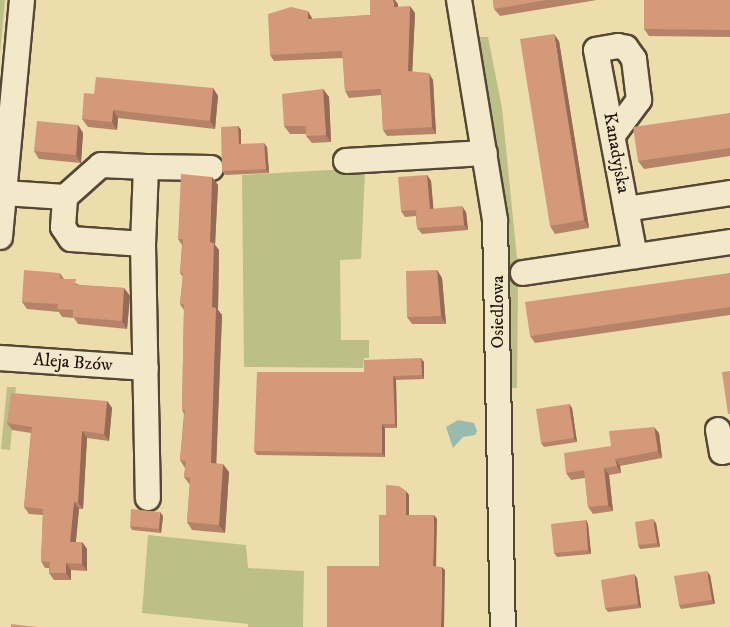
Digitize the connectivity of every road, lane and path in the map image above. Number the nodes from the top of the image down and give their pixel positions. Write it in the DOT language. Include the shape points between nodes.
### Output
graph roads {
  1 [pos="22,0"];
  2 [pos="459,0"];
  3 [pos="613,135"];
  4 [pos="485,153"];
  5 [pos="346,161"];
  6 [pos="146,167"];
  7 [pos="211,168"];
  8 [pos="4,193"];
  9 [pos="730,193"];
  10 [pos="65,196"];
  11 [pos="626,208"];
  12 [pos="0,237"];
  13 [pos="730,242"];
  14 [pos="143,244"];
  15 [pos="635,256"];
  16 [pos="523,273"];
  17 [pos="0,358"];
  18 [pos="146,368"];
  19 [pos="718,430"];
  20 [pos="730,450"];
  21 [pos="148,498"];
  22 [pos="503,627"];
  1 -- 8 [label="street"];
  2 -- 4 [label="street, Osiedlowa"];
  3 -- 3 [label="street, Kanadyjska" via="639,100 636,66 626,48 596,50"];
  3 -- 11 [label="street, Kanadyjska"];
  4 -- 5 [label="street"];
  4 -- 22 [label="street, Osiedlowa" via="498,276 498,491"];
  6 -- 7 [label="street"];
  6 -- 10 [label="street" via="101,165"];
  6 -- 14 [label="street"];
  8 -- 10 [label="street"];
  8 -- 12 [label="street"];
  9 -- 11 [label="street"];
  10 -- 14 [label="street" via="63,227 71,238"];
  11 -- 15 [label="street, Kanadyjska"];
  13 -- 15 [label="street"];
  14 -- 18 [label="street"];
  15 -- 16 [label="street"];
  17 -- 18 [label="street, Aleja Bzów"];
  18 -- 21 [label="street"];
  19 -- 20 [label="street" via="722,452"];
}
